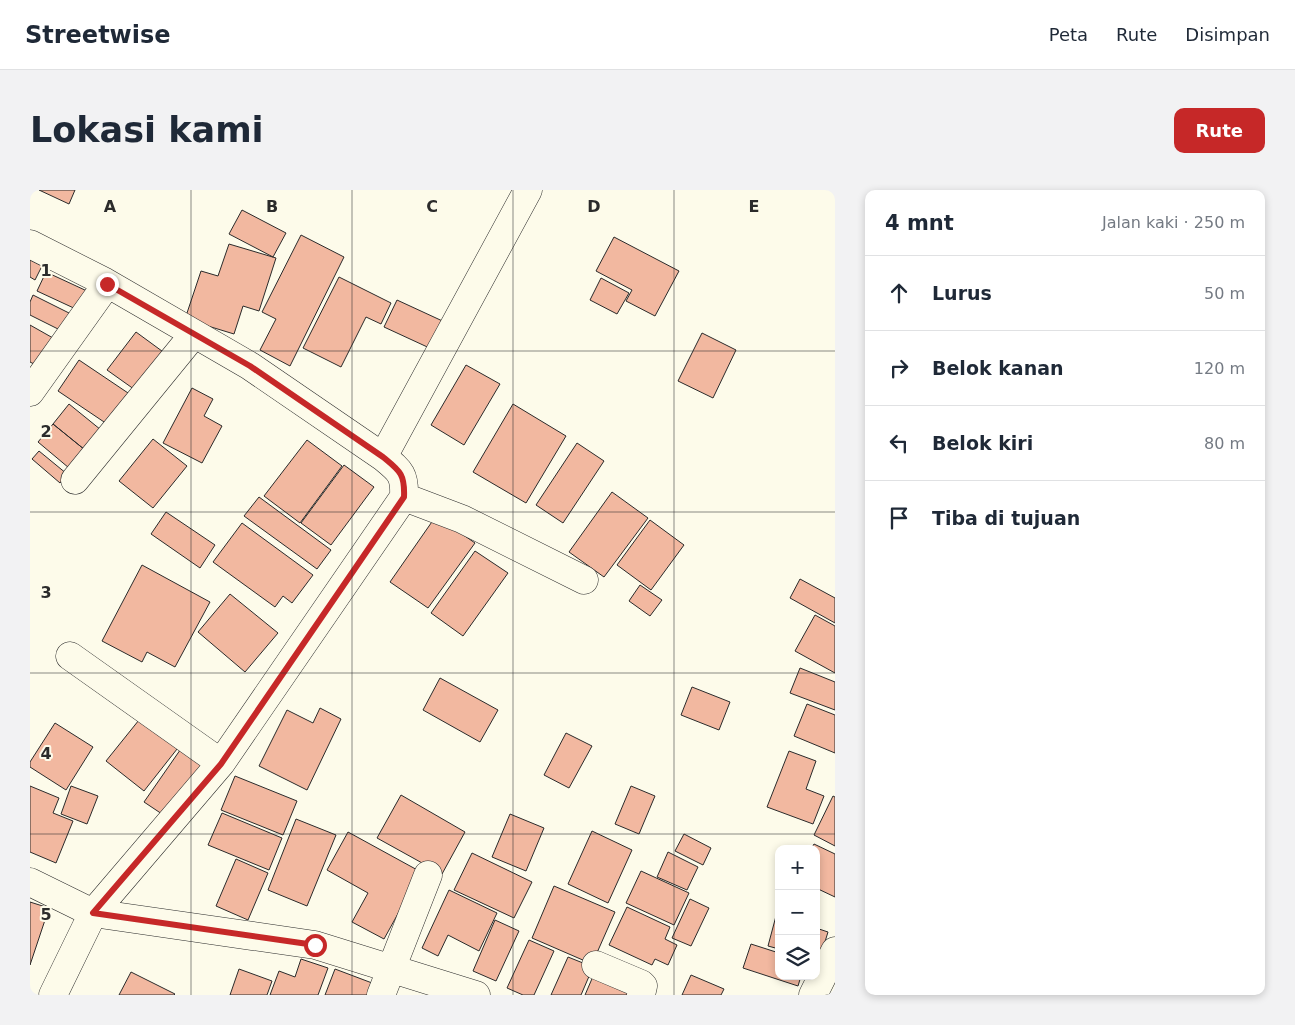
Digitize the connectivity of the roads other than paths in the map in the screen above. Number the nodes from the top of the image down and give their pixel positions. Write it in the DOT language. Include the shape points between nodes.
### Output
graph roads {
  1 [pos="528,190"];
  2 [pos="30,244"];
  3 [pos="107,284"];
  4 [pos="194,334"];
  5 [pos="30,392"];
  6 [pos="383,457"];
  7 [pos="75,480"];
  8 [pos="404,497"];
  9 [pos="584,580"];
  10 [pos="70,656"];
  11 [pos="221,764"];
  12 [pos="428,874"];
  13 [pos="30,882"];
  14 [pos="93,913"];
  15 [pos="835,951"];
  16 [pos="596,965"];
  17 [pos="390,968"];
  18 [pos="53,995"];
  19 [pos="381,995"];
  20 [pos="476,995"];
  21 [pos="641,995"];
  22 [pos="813,995"];
  1 -- 6 [label="street"];
  2 -- 3 [label="street"];
  3 -- 4 [label="street"];
  3 -- 5 [label="street"];
  4 -- 6 [label="street" via="250,366"];
  4 -- 7 [label="street"];
  6 -- 8 [label="street" via="401,472"];
  8 -- 9 [label="street" via="462,519"];
  8 -- 11 [label="street"];
  10 -- 11 [label="street"];
  11 -- 14 [label="street"];
  12 -- 17 [label="street"];
  13 -- 14 [label="street"];
  14 -- 17 [label="street" via="315,945"];
  14 -- 18 [label="street"];
  15 -- 22 [label="street"];
  16 -- 21 [label="street" via="643,986"];
  17 -- 19 [label="street"];
  17 -- 20 [label="street"];
}
